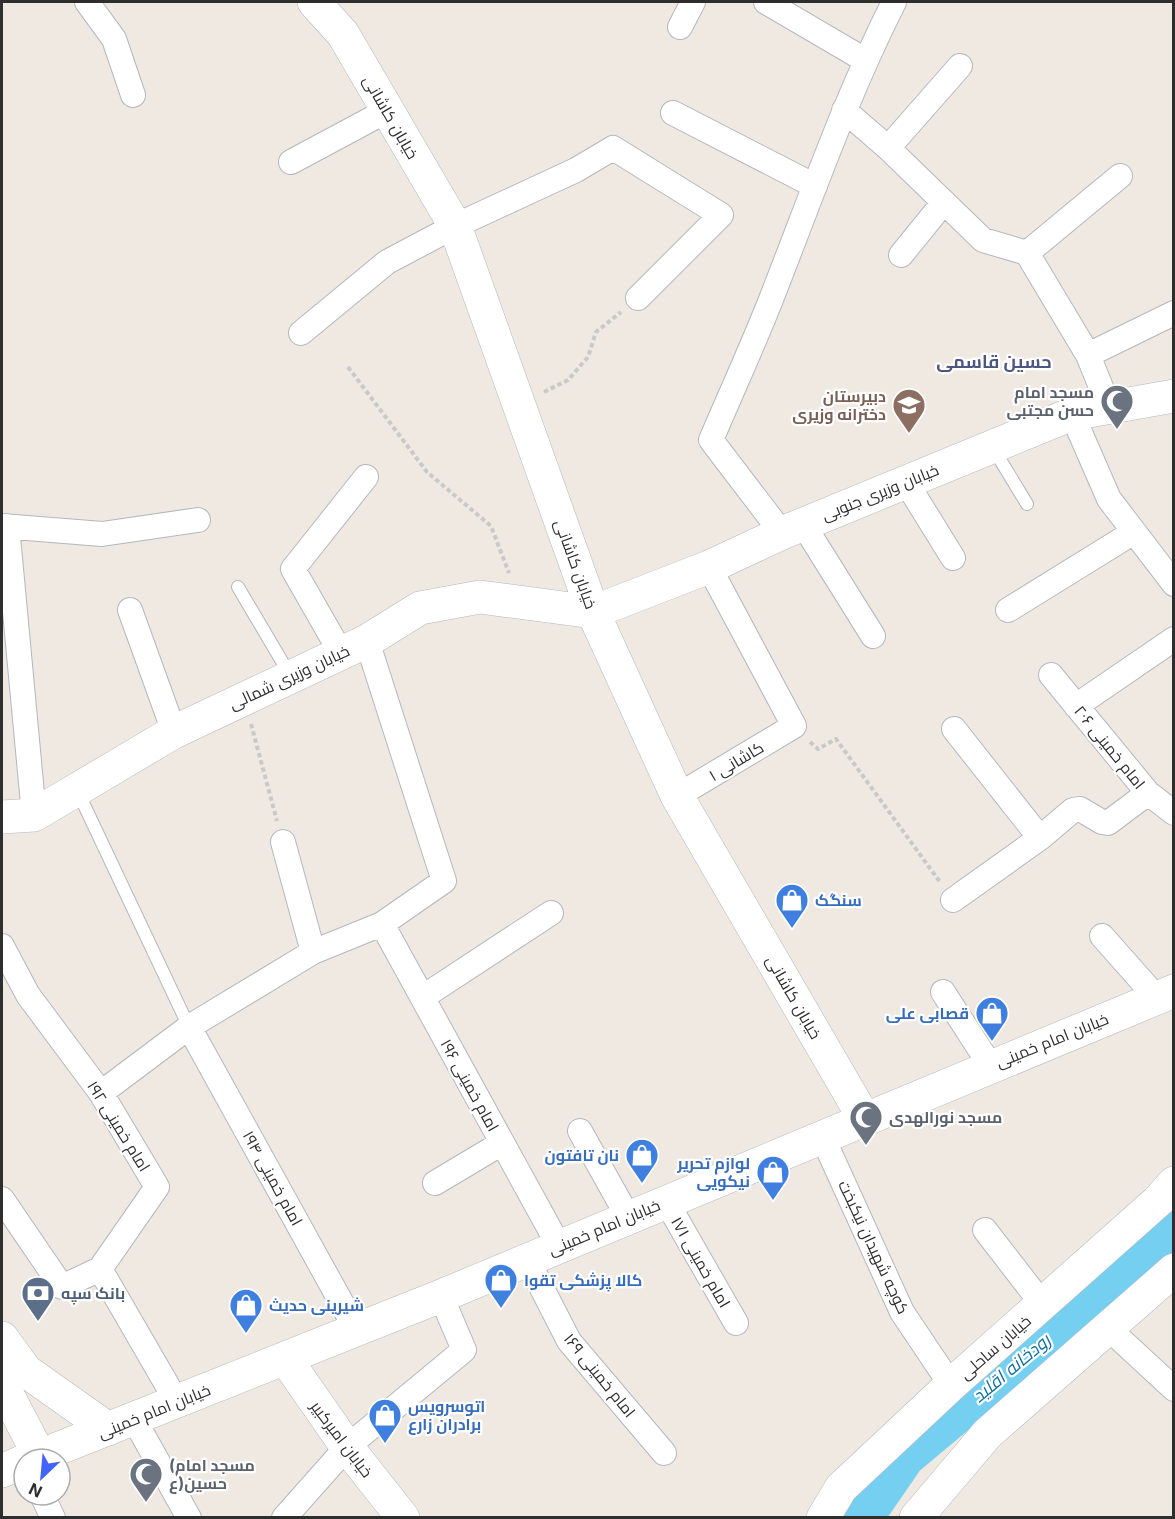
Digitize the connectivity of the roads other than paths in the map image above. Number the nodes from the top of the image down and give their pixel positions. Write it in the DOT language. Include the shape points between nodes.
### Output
graph roads {
  1 [pos="87,2"];
  2 [pos="314,2"];
  3 [pos="693,2"];
  4 [pos="766,2"];
  5 [pos="894,2"];
  6 [pos="680,27"];
  7 [pos="865,60"];
  8 [pos="960,66"];
  9 [pos="133,94"];
  10 [pos="387,110"];
  11 [pos="844,110"];
  12 [pos="673,113"];
  13 [pos="888,148"];
  14 [pos="291,162"];
  15 [pos="1120,176"];
  16 [pos="815,186"];
  17 [pos="944,202"];
  18 [pos="455,226"];
  19 [pos="1027,253"];
  20 [pos="901,255"];
  21 [pos="638,298"];
  22 [pos="1173,313"];
  23 [pos="301,333"];
  24 [pos="1088,355"];
  25 [pos="1173,396"];
  26 [pos="1109,407"];
  27 [pos="1071,414"];
  28 [pos="992,447"];
  29 [pos="366,477"];
  30 [pos="906,482"];
  31 [pos="1027,504"];
  32 [pos="198,520"];
  33 [pos="4,526"];
  34 [pos="792,528"];
  35 [pos="1134,532"];
  36 [pos="953,558"];
  37 [pos="709,567"];
  38 [pos="1173,584"];
  39 [pos="238,587"];
  40 [pos="130,610"];
  41 [pos="1008,610"];
  42 [pos="593,612"];
  43 [pos="873,636"];
  44 [pos="1173,639"];
  45 [pos="354,647"];
  46 [pos="1051,675"];
  47 [pos="291,676"];
  48 [pos="1076,706"];
  49 [pos="954,729"];
  50 [pos="174,732"];
  51 [pos="76,788"];
  52 [pos="1148,793"];
  53 [pos="677,796"];
  54 [pos="1173,813"];
  55 [pos="34,814"];
  56 [pos="2,817"];
  57 [pos="1040,838"];
  58 [pos="283,842"];
  59 [pos="953,900"];
  60 [pos="551,914"];
  61 [pos="382,924"];
  62 [pos="1102,936"];
  63 [pos="2,946"];
  64 [pos="313,952"];
  65 [pos="943,992"];
  66 [pos="1165,994"];
  67 [pos="423,998"];
  68 [pos="189,1027"];
  69 [pos="990,1065"];
  70 [pos="101,1093"];
  71 [pos="864,1118"];
  72 [pos="580,1131"];
  73 [pos="822,1136"];
  74 [pos="502,1143"];
  75 [pos="435,1183"];
  76 [pos="1173,1183"];
  77 [pos="2,1199"];
  78 [pos="666,1201"];
  79 [pos="628,1217"];
  80 [pos="985,1230"];
  81 [pos="559,1246"];
  82 [pos="527,1259"];
  83 [pos="100,1269"];
  84 [pos="1173,1270"];
  85 [pos="441,1296"];
  86 [pos="1043,1305"];
  87 [pos="736,1323"];
  88 [pos="1108,1328"];
  89 [pos="356,1329"];
  90 [pos="2,1338"];
  91 [pos="285,1358"];
  92 [pos="10,1381"];
  93 [pos="951,1386"];
  94 [pos="1173,1389"];
  95 [pos="177,1402"];
  96 [pos="121,1424"];
  97 [pos="29,1447"];
  98 [pos="63,1447"];
  99 [pos="347,1447"];
  100 [pos="664,1454"];
  101 [pos="189,1518"];
  102 [pos="284,1518"];
  103 [pos="403,1518"];
  104 [pos="823,1518"];
  105 [pos="916,1518"];
  1 -- 9 [label="street" via="114,39"];
  2 -- 10 [label="street, خیابان کاشانی" via="343,34"];
  3 -- 6 [label="street"];
  4 -- 7 [label="street"];
  5 -- 7 [label="street"];
  7 -- 11 [label="street"];
  8 -- 13 [label="street"];
  10 -- 14 [label="street"];
  10 -- 18 [label="street, خیابان کاشانی"];
  11 -- 13 [label="street"];
  11 -- 16 [label="street"];
  12 -- 16 [label="street"];
  13 -- 17 [label="street"];
  15 -- 19 [label="street"];
  16 -- 34 [label="street" via="711,440"];
  17 -- 19 [label="street" via="983,240"];
  17 -- 20 [label="street"];
  18 -- 21 [label="street" via="576,170 613,148 721,215"];
  18 -- 23 [label="street" via="387,262"];
  18 -- 42 [label="street, خیابان کاشانی"];
  19 -- 24 [label="street"];
  22 -- 24 [label="street"];
  24 -- 26 [label="street"];
  25 -- 26 [label="street, خیابان وزیری جنوبی"];
  26 -- 27 [label="street, خیابان وزیری جنوبی"];
  27 -- 28 [label="street, خیابان وزیری جنوبی"];
  27 -- 35 [label="street" via="1108,499"];
  28 -- 30 [label="street, خیابان وزیری جنوبی"];
  28 -- 31 [label="lane"];
  29 -- 45 [label="street" via="293,569"];
  30 -- 34 [label="street, خیابان وزیری جنوبی"];
  30 -- 36 [label="street"];
  32 -- 33 [label="street" via="102,534"];
  33 -- 55 [label="street"];
  34 -- 37 [label="street, خیابان وزیری جنوبی"];
  34 -- 43 [label="street"];
  35 -- 38 [label="street"];
  35 -- 41 [label="street"];
  37 -- 42 [label="street, خیابان وزیری جنوبی"];
  37 -- 53 [label="street, کاشانی ۱" via="794,726"];
  39 -- 47 [label="lane"];
  40 -- 50 [label="street"];
  42 -- 45 [label="street, خیابان وزیری شمالی" via="480,597 420,608"];
  42 -- 53 [label="street, خیابان کاشانی"];
  44 -- 48 [label="street"];
  45 -- 47 [label="street, خیابان وزیری شمالی"];
  45 -- 61 [label="street" via="444,881"];
  46 -- 48 [label="street, امام خمینی ۲۰۶"];
  47 -- 50 [label="street, خیابان وزیری شمالی"];
  48 -- 52 [label="street, امام خمینی ۲۰۶"];
  49 -- 57 [label="street"];
  50 -- 51 [label="street, خیابان وزیری شمالی"];
  51 -- 55 [label="street, خیابان وزیری شمالی"];
  51 -- 68 [label="lane"];
  52 -- 54 [label="street, امام خمینی ۲۰۶"];
  52 -- 57 [label="street" via="1108,823 1080,809 1073,810"];
  53 -- 71 [label="street, خیابان کاشانی"];
  55 -- 56 [label="street, خیابان وزیری شمالی"];
  57 -- 59 [label="street"];
  58 -- 64 [label="street"];
  60 -- 67 [label="street"];
  61 -- 64 [label="street"];
  61 -- 67 [label="street, امام خمینی ۱۹۶"];
  62 -- 66 [label="street"];
  63 -- 70 [label="street, امام خمینی ۱۹۲" via="28,995"];
  64 -- 68 [label="street"];
  65 -- 69 [label="street"];
  66 -- 69 [label="street, خیابان امام خمینی"];
  67 -- 74 [label="street, امام خمینی ۱۹۶"];
  68 -- 70 [label="street"];
  68 -- 89 [label="street, امام خمینی ۱۹۴"];
  69 -- 71 [label="street, خیابان امام خمینی"];
  70 -- 83 [label="street, امام خمینی ۱۹۲" via="157,1187"];
  71 -- 73 [label="street, خیابان امام خمینی"];
  72 -- 79 [label="street"];
  73 -- 78 [label="street, خیابان امام خمینی"];
  73 -- 93 [label="street, کوچه شهیدان نیکبخت" via="902,1312"];
  74 -- 75 [label="street"];
  74 -- 81 [label="street, امام خمینی ۱۹۶"];
  76 -- 86 [label="street, خیابان ساحلی"];
  77 -- 83 [label="street" via="62,1287"];
  78 -- 79 [label="street, خیابان امام خمینی"];
  78 -- 87 [label="street, امام خمینی ۱۷۱"];
  79 -- 81 [label="street, خیابان امام خمینی"];
  80 -- 86 [label="street"];
  81 -- 82 [label="street, خیابان امام خمینی"];
  82 -- 85 [label="street, خیابان امام خمینی"];
  82 -- 100 [label="street, امام خمینی ۱۶۹" via="569,1341"];
  83 -- 95 [label="street"];
  84 -- 88 [label="street"];
  85 -- 89 [label="street, خیابان امام خمینی"];
  85 -- 99 [label="street" via="464,1350"];
  86 -- 93 [label="street, خیابان ساحلی"];
  88 -- 94 [label="street"];
  88 -- 105 [label="street" via="987,1434"];
  89 -- 91 [label="street, خیابان امام خمینی"];
  90 -- 92 [label="street"];
  91 -- 95 [label="street, خیابان امام خمینی"];
  91 -- 99 [label="street, خیابان امیرکبیر"];
  92 -- 96 [label="street"];
  92 -- 97 [label="street"];
  93 -- 104 [label="street, خیابان ساحلی" via="841,1488"];
  95 -- 96 [label="street, خیابان امام خمینی"];
  96 -- 98 [label="street, خیابان امام خمینی"];
  96 -- 101 [label="street"];
  99 -- 102 [label="street"];
  99 -- 103 [label="street, خیابان امیرکبیر"];
}
